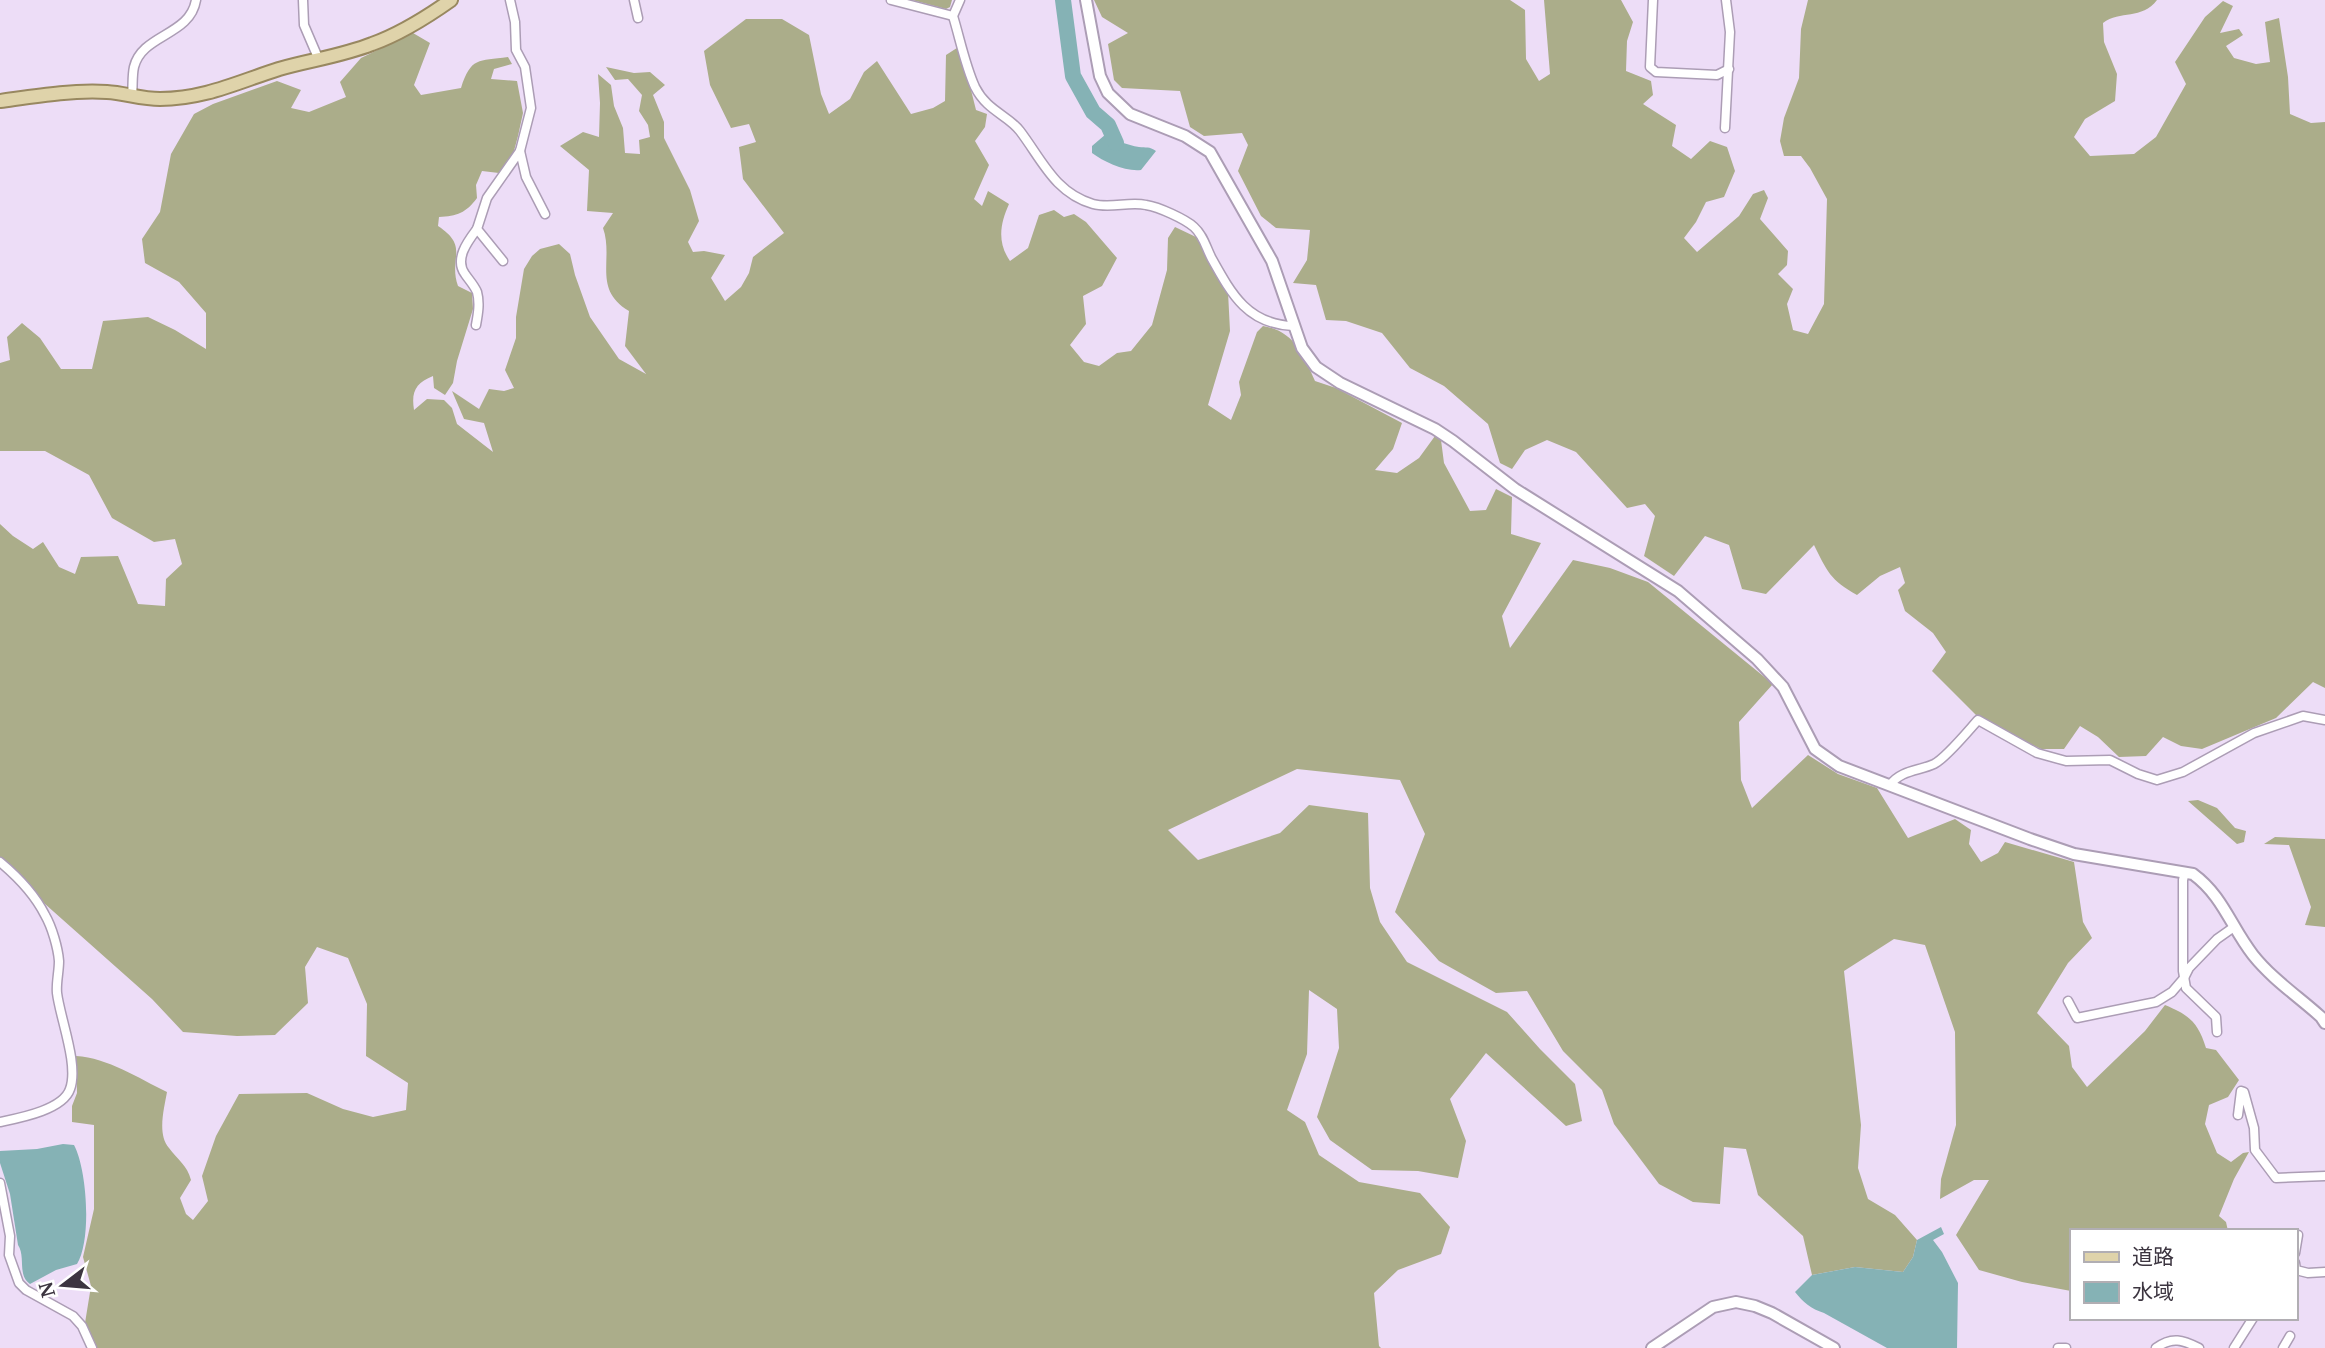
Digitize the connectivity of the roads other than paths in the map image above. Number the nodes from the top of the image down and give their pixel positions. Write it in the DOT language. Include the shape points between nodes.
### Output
graph roads {
  1 [pos="196,0"];
  2 [pos="303,0"];
  3 [pos="452,0"];
  4 [pos="510,0"];
  5 [pos="634,0"];
  6 [pos="891,0"];
  7 [pos="960,0"];
  8 [pos="1086,0"];
  9 [pos="1653,0"];
  10 [pos="1726,0"];
  11 [pos="953,16"];
  12 [pos="638,18"];
  13 [pos="319,60"];
  14 [pos="1729,69"];
  15 [pos="132,95"];
  16 [pos="0,101"];
  17 [pos="1725,128"];
  18 [pos="520,151"];
  19 [pos="545,214"];
  20 [pos="477,229"];
  21 [pos="503,261"];
  22 [pos="476,325"];
  23 [pos="1293,326"];
  24 [pos="2325,720"];
  25 [pos="1890,785"];
  26 [pos="0,862"];
  27 [pos="2185,872"];
  28 [pos="2234,927"];
  29 [pos="2184,978"];
  30 [pos="2068,1001"];
  31 [pos="2325,1023"];
  32 [pos="2217,1032"];
  33 [pos="2238,1115"];
  34 [pos="0,1122"];
  35 [pos="2325,1176"];
  36 [pos="0,1183"];
  37 [pos="2298,1235"];
  38 [pos="2297,1241"];
  39 [pos="2297,1270"];
  40 [pos="2325,1272"];
  41 [pos="2252,1320"];
  42 [pos="2290,1336"];
  43 [pos="92,1348"];
  44 [pos="1652,1348"];
  45 [pos="1834,1348"];
  46 [pos="2059,1348"];
  47 [pos="2066,1348"];
  48 [pos="2157,1348"];
  49 [pos="2199,1348"];
  50 [pos="2234,1348"];
  51 [pos="2283,1348"];
  1 -- 15 [label="street" via="185,22 142,53 134,65"];
  2 -- 13 [label="street" via="304,25"];
  3 -- 13 [label="main road" via="373,44"];
  4 -- 18 [label="street" via="516,50 525,67 531,108"];
  5 -- 12 [label="street"];
  6 -- 11 [label="street"];
  7 -- 11 [label="street"];
  8 -- 23 [label="street" via="1100,76 1108,93 1130,114 1185,136 1210,152 1272,261"];
  9 -- 14 [label="street" via="1650,67 1656,72 1717,75"];
  10 -- 14 [label="street"];
  11 -- 23 [label="street" via="982,98 1019,129 1045,170 1062,186 1094,205 1146,205 1185,221 1202,237 1237,300 1257,318"];
  13 -- 15 [label="main road" via="198,95 159,99"];
  14 -- 17 [label="street"];
  15 -- 16 [label="main road" via="70,91"];
  18 -- 19 [label="street" via="526,177"];
  18 -- 20 [label="street" via="487,198"];
  20 -- 21 [label="street"];
  20 -- 22 [label="street" via="464,246 461,260 477,293"];
  23 -- 25 [label="street" via="1302,348 1324,373 1435,429 1515,489 1678,591 1783,687 1815,749 1839,766"];
  24 -- 25 [label="street" via="2303,716 2254,733 2183,772 2157,780 2110,761 2066,761 2037,753 1978,720 1936,763 1909,771"];
  25 -- 27 [label="street" via="2074,854"];
  26 -- 34 [label="street" via="32,894 47,917 59,960 57,992 70,1052 71,1082 70,1091 57,1103"];
  27 -- 28 [label="street" via="2208,885"];
  27 -- 29 [label="street"];
  28 -- 29 [label="street" via="2217,939"];
  28 -- 31 [label="street" via="2254,956"];
  29 -- 30 [label="street" via="2156,1002 2077,1018"];
  29 -- 32 [label="street" via="2186,988 2217,1017"];
  33 -- 35 [label="street" via="2241,1091 2254,1128 2255,1150 2276,1178"];
  36 -- 43 [label="street" via="9,1255 19,1283 73,1316"];
  37 -- 38 [label="street"];
  39 -- 40 [label="street"];
  41 -- 50 [label="street"];
  42 -- 51 [label="street"];
  44 -- 45 [label="street" via="1713,1307 1736,1301 1772,1313"];
  46 -- 47 [label="street"];
  48 -- 49 [label="street" via="2181,1339"];
}
